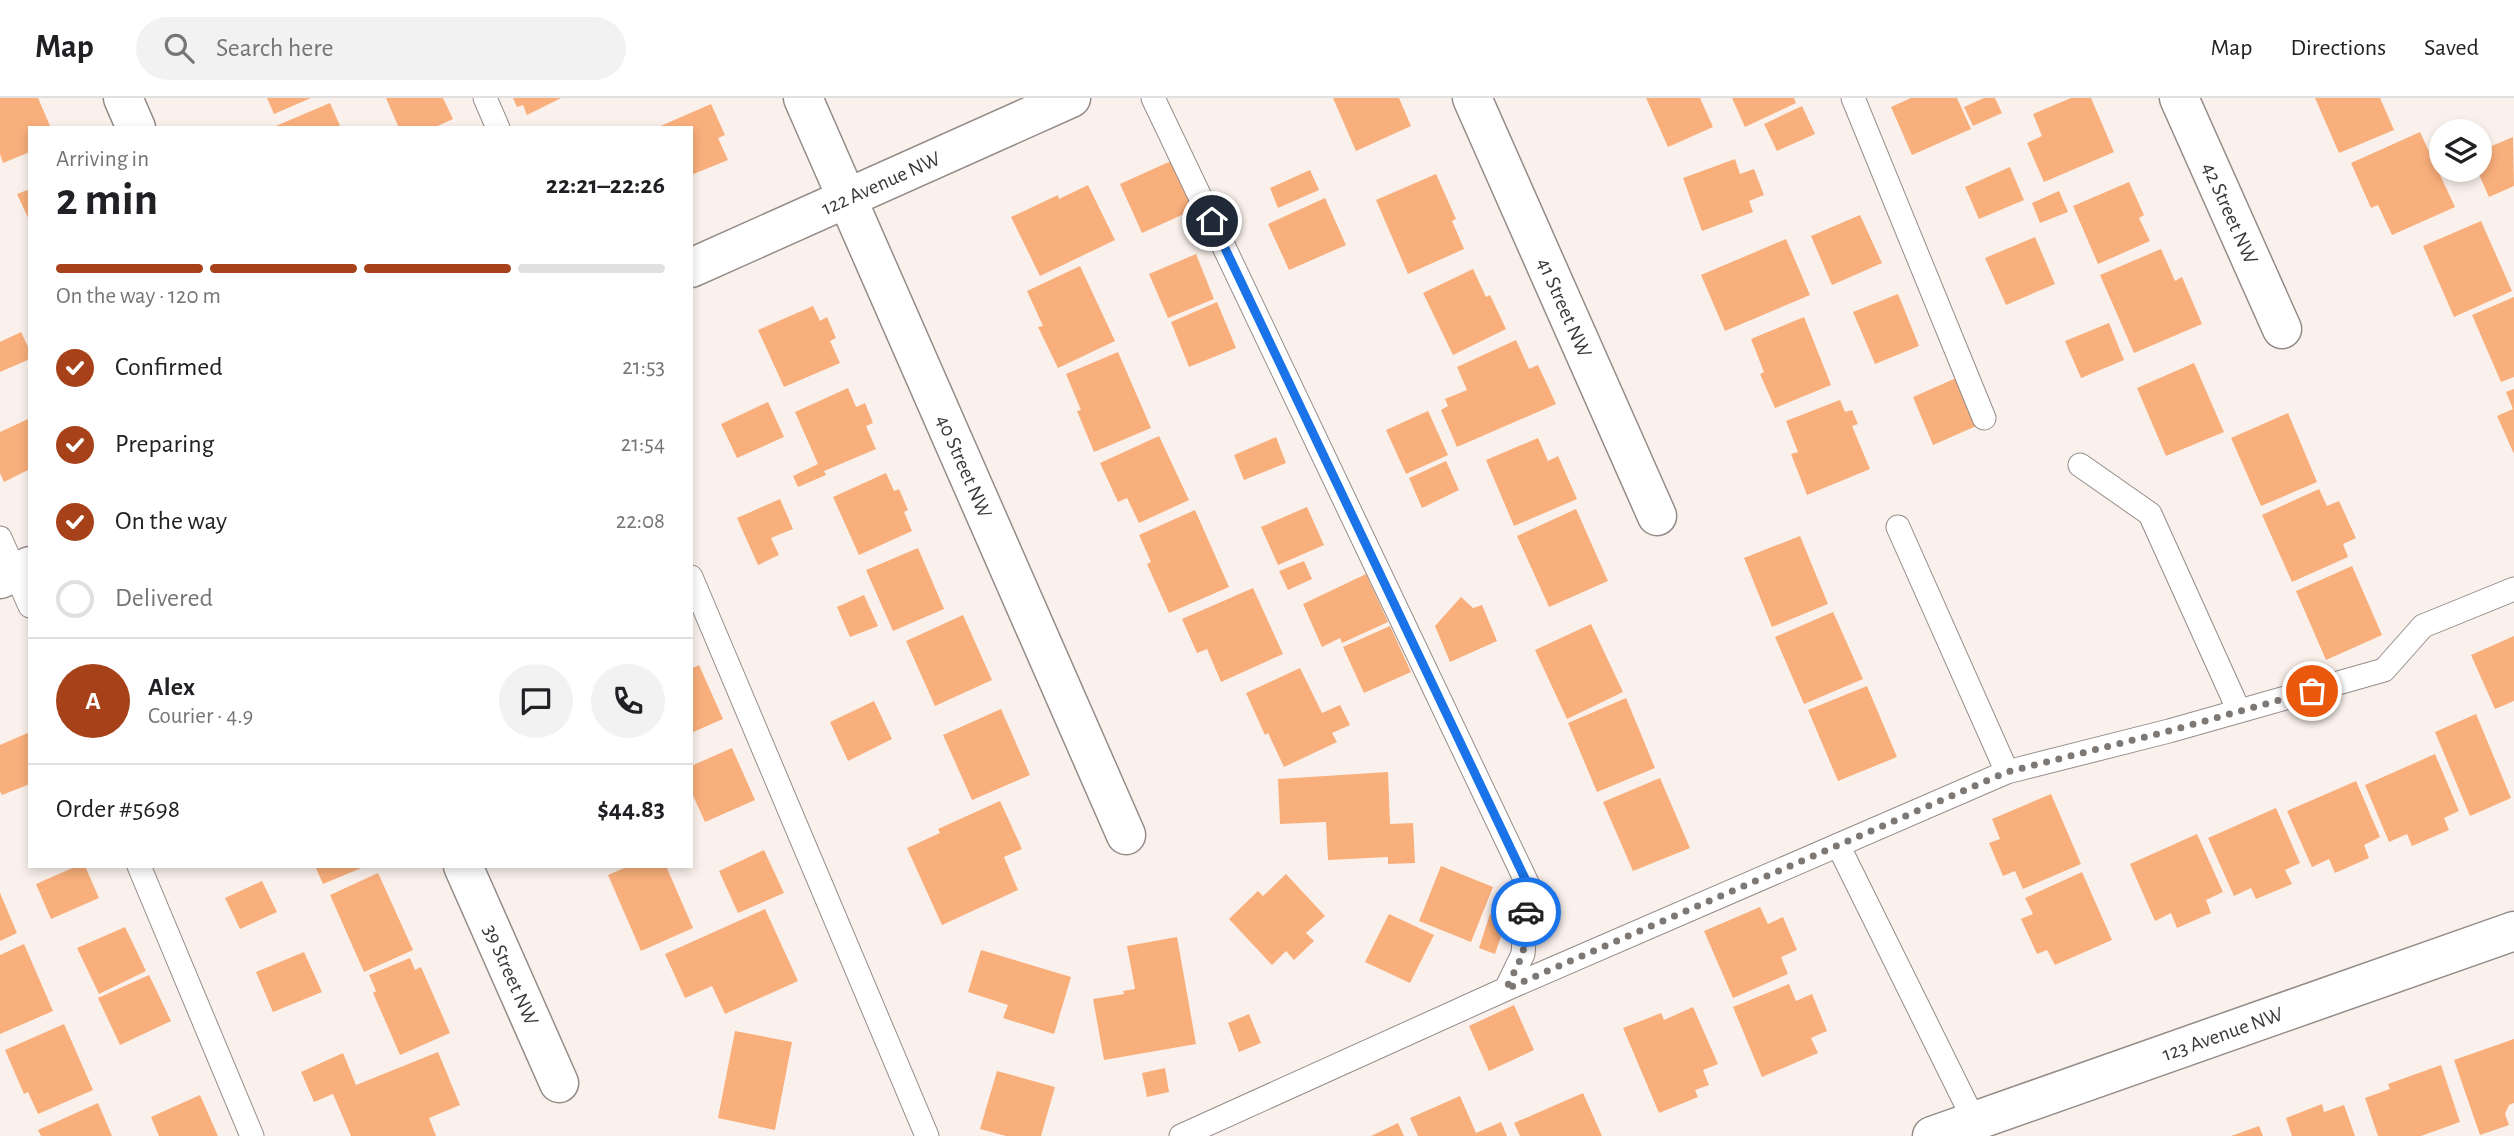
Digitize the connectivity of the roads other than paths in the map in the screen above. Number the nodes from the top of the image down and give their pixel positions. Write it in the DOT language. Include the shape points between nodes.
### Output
graph roads {
  1 [pos="123,98"];
  2 [pos="485,98"];
  3 [pos="803,98"];
  4 [pos="1071,98"];
  5 [pos="1153,98"];
  6 [pos="1472,98"];
  7 [pos="1853,98"];
  8 [pos="2179,98"];
  9 [pos="135,126"];
  10 [pos="497,126"];
  11 [pos="847,199"];
  12 [pos="693,267"];
  13 [pos="2282,329"];
  14 [pos="1984,418"];
  15 [pos="2080,466"];
  16 [pos="1657,516"];
  17 [pos="1898,527"];
  18 [pos="0,538"];
  19 [pos="19,581"];
  20 [pos="693,582"];
  21 [pos="2514,589"];
  22 [pos="2239,712"];
  23 [pos="2007,772"];
  24 [pos="1126,835"];
  25 [pos="1838,845"];
  26 [pos="140,868"];
  27 [pos="464,868"];
  28 [pos="2514,931"];
  29 [pos="1506,989"];
  30 [pos="559,1083"];
  31 [pos="1977,1128"];
  32 [pos="252,1136"];
  33 [pos="927,1136"];
  34 [pos="1181,1136"];
  35 [pos="1932,1136"];
  1 -- 9 [label="street"];
  2 -- 10 [label="lane"];
  3 -- 11 [label="street, 40 Street NW"];
  4 -- 11 [label="street, 122 Avenue NW"];
  5 -- 29 [label="lane" via="1528,885 1523,954"];
  6 -- 16 [label="street, 41 Street NW"];
  7 -- 14 [label="lane"];
  8 -- 13 [label="street, 42 Street NW"];
  11 -- 12 [label="street, 122 Avenue NW"];
  11 -- 24 [label="street, 40 Street NW"];
  15 -- 22 [label="lane" via="2150,514"];
  17 -- 23 [label="lane"];
  18 -- 19 [label="lane"];
  20 -- 33 [label="lane"];
  21 -- 22 [label="lane" via="2423,626 2384,670"];
  22 -- 23 [label="lane"];
  23 -- 25 [label="lane"];
  25 -- 29 [label="lane"];
  25 -- 31 [label="lane"];
  26 -- 32 [label="lane"];
  27 -- 30 [label="street, 39 Street NW"];
  28 -- 31 [label="street, 123 Avenue NW"];
  29 -- 34 [label="lane"];
  31 -- 35 [label="street, 123 Avenue NW"];
}
